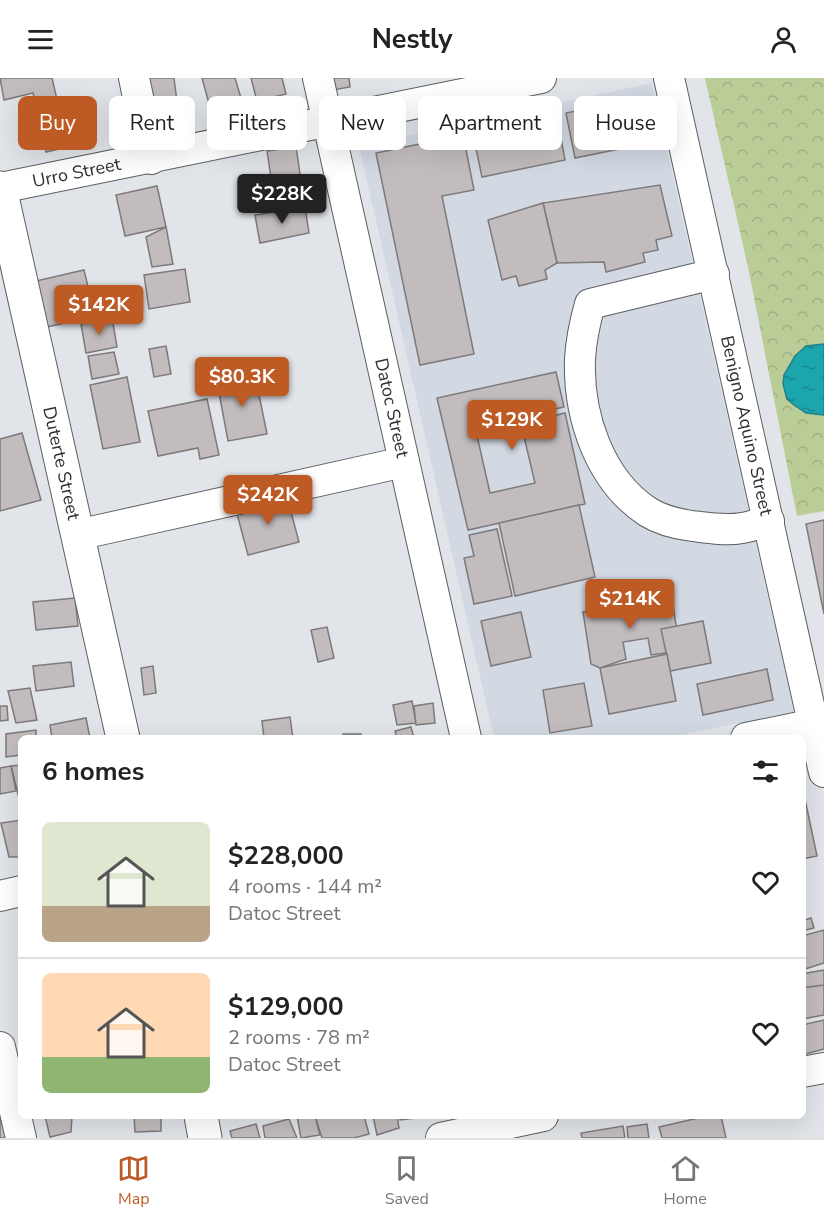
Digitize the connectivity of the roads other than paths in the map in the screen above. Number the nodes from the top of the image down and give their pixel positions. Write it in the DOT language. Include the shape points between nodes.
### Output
graph roads {
  1 [pos="134,78"];
  2 [pos="318,78"];
  3 [pos="541,78"];
  4 [pos="669,78"];
  5 [pos="322,96"];
  6 [pos="406,106"];
  7 [pos="319,124"];
  8 [pos="335,150"];
  9 [pos="151,159"];
  10 [pos="0,188"];
  11 [pos="714,274"];
  12 [pos="404,462"];
  13 [pos="769,521"];
  14 [pos="77,535"];
  15 [pos="819,724"];
  16 [pos="122,735"];
  17 [pos="465,735"];
  18 [pos="762,735"];
  19 [pos="824,772"];
  20 [pos="18,892"];
  21 [pos="0,896"];
  22 [pos="0,1047"];
  23 [pos="824,1068"];
  24 [pos="806,1071"];
  25 [pos="202,1119"];
  26 [pos="529,1119"];
  27 [pos="550,1119"];
  28 [pos="21,1138"];
  29 [pos="205,1138"];
  30 [pos="441,1138"];
  31 [pos="554,1138"];
  1 -- 9 [label="street"];
  2 -- 5 [label="street, Datoc Street"];
  3 -- 6 [label="street, Urro Street"];
  4 -- 11 [label="street, Benigno Aquino Street"];
  7 -- 9 [label="street, Urro Street"];
  8 -- 12 [label="street, Datoc Street"];
  9 -- 10 [label="street, Urro Street"];
  10 -- 14 [label="main road, Duterte Street"];
  11 -- 13 [label="street, Benigno Aquino Street"];
  11 -- 13 [label="street" via="590,304 580,359 586,416 607,471 625,494 650,513 676,524 713,529 742,528"];
  12 -- 14 [label="street"];
  12 -- 17 [label="street, Datoc Street"];
  13 -- 15 [label="street, Benigno Aquino Street"];
  14 -- 16 [label="main road, Duterte Street"];
  15 -- 18 [label="street"];
  15 -- 19 [label="street, Benigno Aquino Street"];
  20 -- 21 [label="street"];
  22 -- 28 [label="street"];
  23 -- 24 [label="street"];
  25 -- 29 [label="main road"];
  26 -- 30 [label="street"];
  27 -- 31 [label="street"];
}
